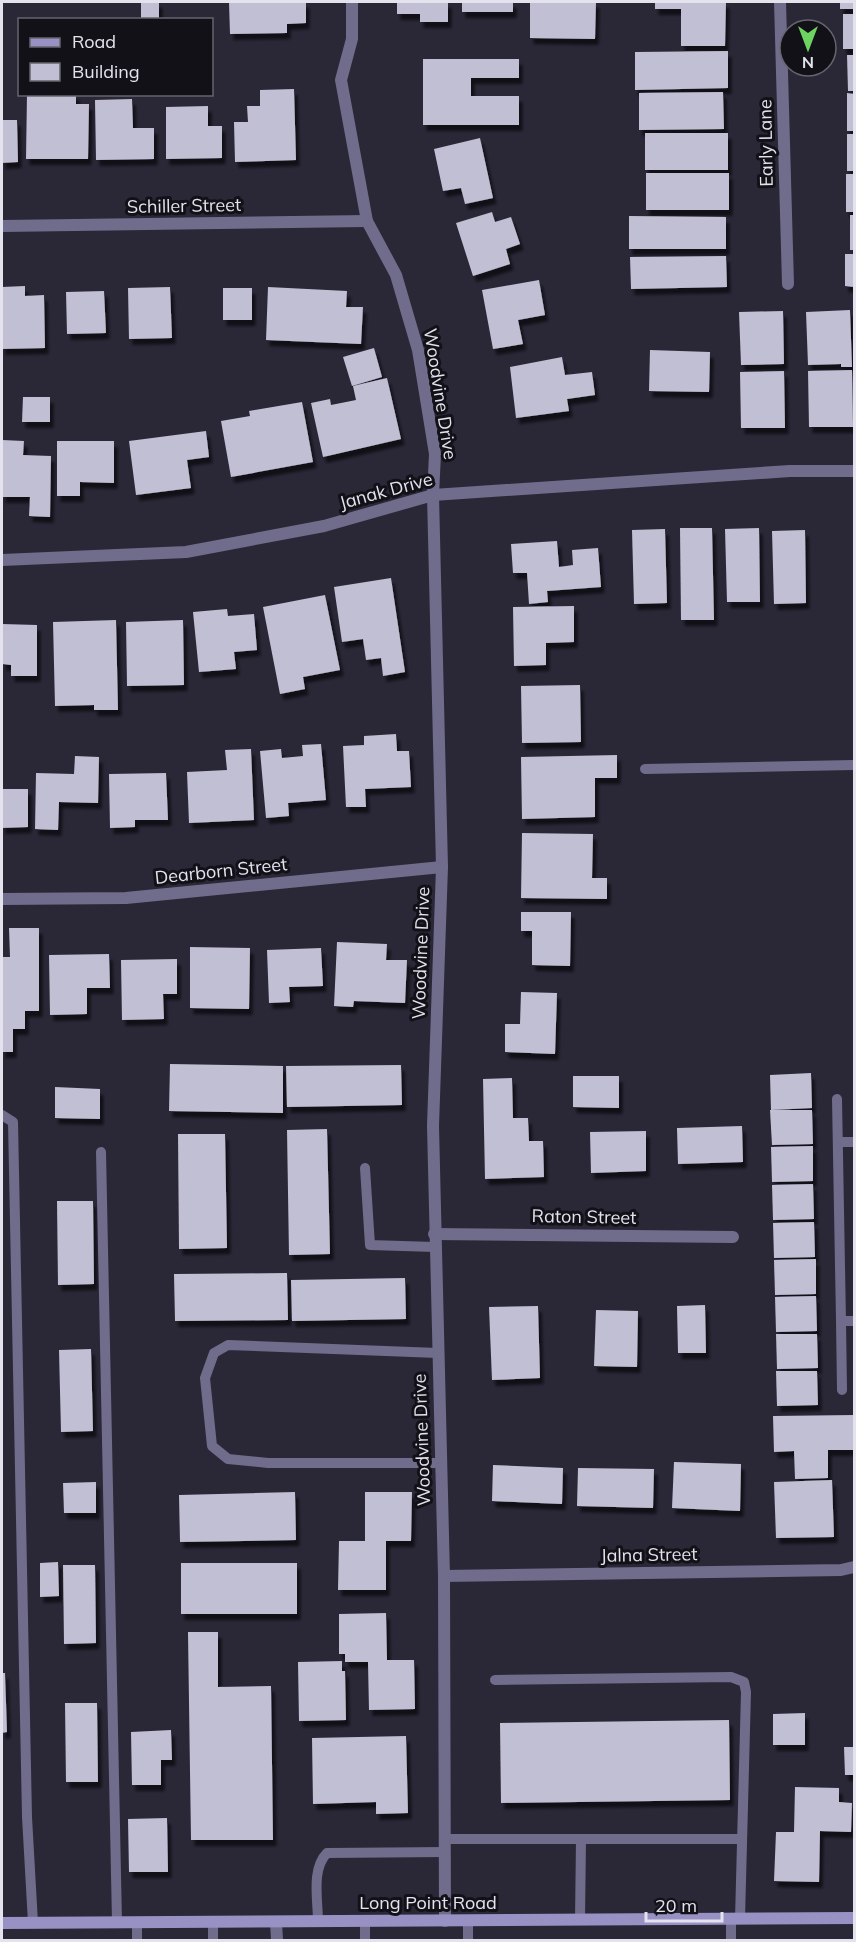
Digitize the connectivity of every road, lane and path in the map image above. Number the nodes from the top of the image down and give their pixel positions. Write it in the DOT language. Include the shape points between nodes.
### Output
graph roads {
  1 [pos="352,2"];
  2 [pos="780,2"];
  3 [pos="367,221"];
  4 [pos="2,226"];
  5 [pos="788,284"];
  6 [pos="855,471"];
  7 [pos="433,495"];
  8 [pos="2,560"];
  9 [pos="855,765"];
  10 [pos="645,769"];
  11 [pos="442,867"];
  12 [pos="2,898"];
  13 [pos="837,1099"];
  14 [pos="2,1115"];
  15 [pos="838,1142"];
  16 [pos="855,1142"];
  17 [pos="101,1152"];
  18 [pos="366,1168"];
  19 [pos="434,1234"];
  20 [pos="733,1236"];
  21 [pos="435,1247"];
  22 [pos="841,1321"];
  23 [pos="855,1321"];
  24 [pos="438,1353"];
  25 [pos="842,1390"];
  26 [pos="441,1463"];
  27 [pos="855,1567"];
  28 [pos="444,1576"];
  29 [pos="495,1680"];
  30 [pos="581,1839"];
  31 [pos="742,1839"];
  32 [pos="445,1845"];
  33 [pos="855,1918"];
  34 [pos="736,1919"];
  35 [pos="580,1920"];
  36 [pos="365,1921"];
  37 [pos="445,1921"];
  38 [pos="468,1921"];
  39 [pos="117,1922"];
  40 [pos="137,1922"];
  41 [pos="213,1922"];
  42 [pos="276,1922"];
  43 [pos="318,1922"];
  44 [pos="2,1923"];
  45 [pos="33,1923"];
  46 [pos="137,1941"];
  47 [pos="213,1941"];
  48 [pos="277,1941"];
  49 [pos="365,1941"];
  50 [pos="468,1941"];
  51 [pos="731,1941"];
  1 -- 3 [label="street, Woodvine Drive" via="352,39 341,80"];
  2 -- 5 [label="street, Early Lane"];
  3 -- 4 [label="street, Schiller Street"];
  3 -- 7 [label="street, Woodvine Drive" via="396,275 418,350 435,454"];
  6 -- 7 [label="street, Janak Drive" via="790,471"];
  7 -- 8 [label="street, Janak Drive" via="324,526 186,552"];
  7 -- 11 [label="street, Woodvine Drive"];
  9 -- 10 [label="lane"];
  11 -- 12 [label="street, Dearborn Street" via="126,898"];
  11 -- 19 [label="street, Woodvine Drive" via="433,1126"];
  13 -- 15 [label="lane"];
  14 -- 45 [label="lane" via="13,1122 27,1817"];
  15 -- 16 [label="lane"];
  15 -- 22 [label="lane"];
  17 -- 39 [label="lane"];
  18 -- 21 [label="lane" via="370,1245"];
  19 -- 20 [label="street, Raton Street"];
  19 -- 21 [label="street, Woodvine Drive"];
  21 -- 24 [label="street, Woodvine Drive"];
  22 -- 23 [label="lane"];
  22 -- 25 [label="lane"];
  24 -- 26 [label="street, Woodvine Drive"];
  24 -- 26 [label="lane" via="228,1345 214,1353 205,1378 212,1446 228,1459 268,1463"];
  26 -- 28 [label="street, Woodvine Drive"];
  27 -- 28 [label="street, Jalna Street"];
  28 -- 32 [label="street, Woodvine Drive"];
  29 -- 31 [label="lane" via="731,1677 744,1682"];
  30 -- 31 [label="lane"];
  30 -- 32 [label="lane"];
  30 -- 35 [label="lane"];
  31 -- 34 [label="lane"];
  32 -- 37 [label="street, Woodvine Drive"];
  32 -- 43 [label="lane" via="327,1853 317,1872"];
  33 -- 34 [label="main road, Long Point Road"];
  34 -- 35 [label="main road, Long Point Road"];
  34 -- 51 [label="lane"];
  35 -- 38 [label="main road, Long Point Road"];
  36 -- 37 [label="main road, Long Point Road"];
  36 -- 43 [label="main road, Long Point Road"];
  36 -- 49 [label="lane"];
  37 -- 38 [label="main road, Long Point Road"];
  38 -- 50 [label="lane"];
  39 -- 40 [label="main road, Long Point Road"];
  39 -- 45 [label="main road, Long Point Road"];
  40 -- 41 [label="main road, Long Point Road"];
  40 -- 46 [label="lane"];
  41 -- 42 [label="main road, Long Point Road"];
  41 -- 47 [label="lane"];
  42 -- 43 [label="main road, Long Point Road"];
  42 -- 48 [label="street"];
  44 -- 45 [label="main road, Long Point Road"];
}
